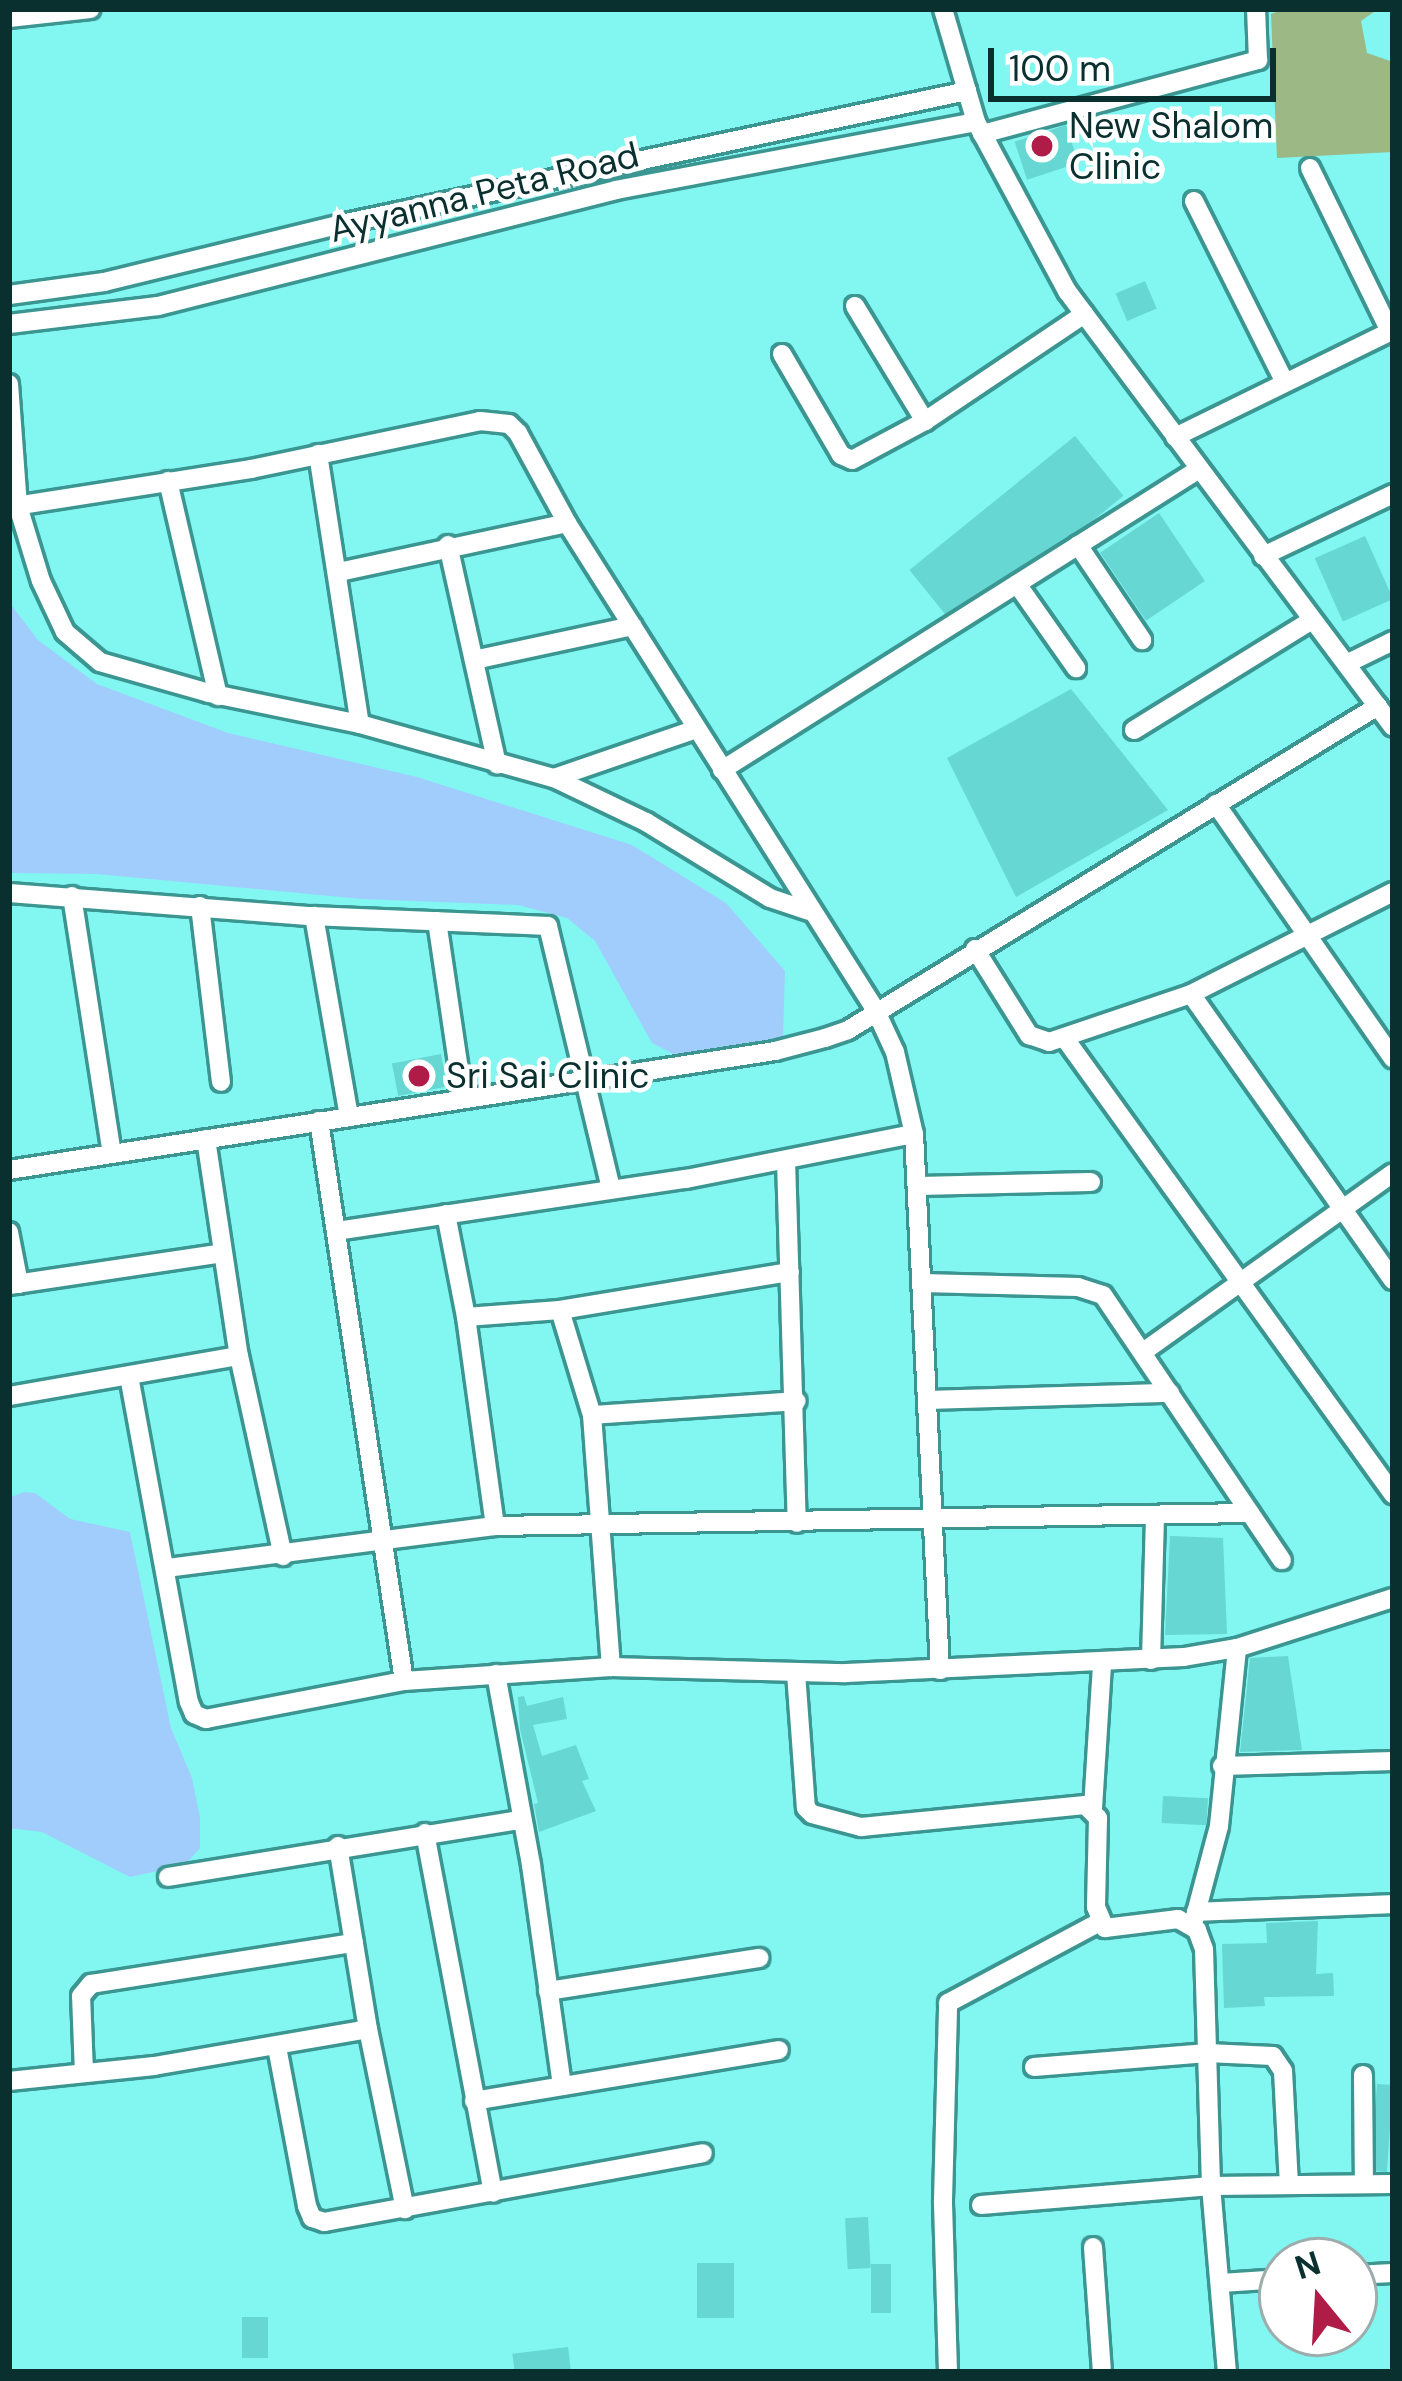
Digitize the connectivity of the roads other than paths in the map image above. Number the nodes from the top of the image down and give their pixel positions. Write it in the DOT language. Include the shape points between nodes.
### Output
graph roads {
  1 [pos="92,9"];
  2 [pos="943,9"];
  3 [pos="1256,9"];
  4 [pos="9,18"];
  5 [pos="967,91"];
  6 [pos="979,128"];
  7 [pos="1310,168"];
  8 [pos="1194,201"];
  9 [pos="9,295"];
  10 [pos="855,306"];
  11 [pos="1084,314"];
  12 [pos="9,324"];
  13 [pos="1392,330"];
  14 [pos="782,354"];
  15 [pos="1285,383"];
  16 [pos="9,384"];
  17 [pos="925,421"];
  18 [pos="1174,437"];
  19 [pos="318,454"];
  20 [pos="1198,469"];
  21 [pos="168,482"];
  22 [pos="1393,494"];
  23 [pos="14,506"];
  24 [pos="567,523"];
  25 [pos="448,544"];
  26 [pos="1078,545"];
  27 [pos="1263,556"];
  28 [pos="339,572"];
  29 [pos="1017,584"];
  30 [pos="1312,620"];
  31 [pos="632,626"];
  32 [pos="1142,640"];
  33 [pos="1393,641"];
  34 [pos="474,659"];
  35 [pos="1346,664"];
  36 [pos="1076,668"];
  37 [pos="218,696"];
  38 [pos="1378,706"];
  39 [pos="360,724"];
  40 [pos="1393,727"];
  41 [pos="696,729"];
  42 [pos="1134,730"];
  43 [pos="497,765"];
  44 [pos="722,770"];
  45 [pos="554,778"];
  46 [pos="1216,804"];
  47 [pos="1393,892"];
  48 [pos="9,893"];
  49 [pos="72,896"];
  50 [pos="200,906"];
  51 [pos="809,911"];
  52 [pos="314,916"];
  53 [pos="437,921"];
  54 [pos="1309,937"];
  55 [pos="975,949"];
  56 [pos="1191,994"];
  57 [pos="875,1009"];
  58 [pos="1066,1040"];
  59 [pos="1393,1059"];
  60 [pos="581,1077"];
  61 [pos="221,1082"];
  62 [pos="463,1098"];
  63 [pos="349,1117"];
  64 [pos="320,1121"];
  65 [pos="914,1134"];
  66 [pos="206,1139"];
  67 [pos="112,1154"];
  68 [pos="786,1160"];
  69 [pos="9,1169"];
  70 [pos="1393,1173"];
  71 [pos="1091,1182"];
  72 [pos="917,1186"];
  73 [pos="611,1189"];
  74 [pos="1341,1209"];
  75 [pos="446,1214"];
  76 [pos="336,1231"];
  77 [pos="9,1232"];
  78 [pos="224,1253"];
  79 [pos="790,1272"];
  80 [pos="1239,1280"];
  81 [pos="1393,1280"];
  82 [pos="922,1283"];
  83 [pos="14,1284"];
  84 [pos="560,1310"];
  85 [pos="466,1317"];
  86 [pos="1143,1352"];
  87 [pos="239,1356"];
  88 [pos="128,1376"];
  89 [pos="1171,1393"];
  90 [pos="9,1396"];
  91 [pos="928,1400"];
  92 [pos="797,1401"];
  93 [pos="592,1415"];
  94 [pos="1393,1494"];
  95 [pos="1250,1513"];
  96 [pos="1155,1515"];
  97 [pos="934,1520"];
  98 [pos="797,1523"];
  99 [pos="599,1524"];
  100 [pos="495,1526"];
  101 [pos="382,1537"];
  102 [pos="283,1556"];
  103 [pos="1282,1560"];
  104 [pos="167,1568"];
  105 [pos="1393,1598"];
  106 [pos="1237,1648"];
  107 [pos="1150,1660"];
  108 [pos="1102,1664"];
  109 [pos="611,1667"];
  110 [pos="940,1670"];
  111 [pos="796,1673"];
  112 [pos="496,1674"];
  113 [pos="404,1682"];
  114 [pos="1393,1761"];
  115 [pos="1222,1766"];
  116 [pos="1093,1808"];
  117 [pos="520,1820"];
  118 [pos="425,1833"];
  119 [pos="338,1846"];
  120 [pos="168,1876"];
  121 [pos="1393,1904"];
  122 [pos="1194,1918"];
  123 [pos="1100,1922"];
  124 [pos="354,1943"];
  125 [pos="759,1958"];
  126 [pos="548,1991"];
  127 [pos="368,2029"];
  128 [pos="277,2047"];
  129 [pos="778,2050"];
  130 [pos="1207,2053"];
  131 [pos="1034,2067"];
  132 [pos="84,2073"];
  133 [pos="1363,2075"];
  134 [pos="9,2081"];
  135 [pos="562,2086"];
  136 [pos="474,2101"];
  137 [pos="704,2152"];
  138 [pos="1364,2184"];
  139 [pos="1289,2185"];
  140 [pos="1393,2185"];
  141 [pos="1211,2186"];
  142 [pos="494,2193"];
  143 [pos="981,2205"];
  144 [pos="406,2209"];
  145 [pos="1093,2247"];
  146 [pos="1258,2281"];
  147 [pos="1220,2283"];
  148 [pos="948,2372"];
  149 [pos="1102,2372"];
  150 [pos="1227,2372"];
  1 -- 4 [label="street"];
  2 -- 5 [label="street"];
  3 -- 6 [label="street, Ayyanna Peta Road" via="1258,60"];
  5 -- 6 [label="street"];
  5 -- 9 [label="street" via="346,223 104,283"];
  6 -- 11 [label="street"];
  6 -- 12 [label="street, Ayyanna Peta Road" via="616,190 158,305"];
  7 -- 13 [label="street"];
  8 -- 15 [label="street"];
  10 -- 17 [label="street"];
  11 -- 17 [label="street"];
  11 -- 18 [label="street"];
  13 -- 15 [label="street"];
  14 -- 17 [label="street" via="845,459 859,459"];
  15 -- 18 [label="street"];
  16 -- 23 [label="street"];
  18 -- 20 [label="street"];
  19 -- 21 [label="street"];
  19 -- 24 [label="street" via="480,421 509,424"];
  19 -- 28 [label="street"];
  20 -- 26 [label="street"];
  20 -- 27 [label="street"];
  21 -- 23 [label="street"];
  21 -- 37 [label="street"];
  22 -- 27 [label="street"];
  23 -- 37 [label="street" via="73,643 116,669"];
  24 -- 25 [label="street"];
  24 -- 31 [label="street"];
  25 -- 28 [label="street"];
  25 -- 34 [label="street"];
  26 -- 29 [label="street"];
  26 -- 32 [label="street"];
  27 -- 30 [label="street"];
  28 -- 39 [label="street"];
  29 -- 36 [label="street"];
  29 -- 44 [label="street"];
  30 -- 35 [label="street"];
  30 -- 42 [label="street"];
  31 -- 34 [label="street"];
  31 -- 41 [label="street"];
  33 -- 35 [label="street"];
  34 -- 43 [label="street"];
  35 -- 38 [label="street"];
  37 -- 39 [label="street"];
  38 -- 40 [label="street"];
  38 -- 46 [label="street"];
  39 -- 43 [label="street"];
  41 -- 44 [label="street"];
  41 -- 45 [label="street"];
  43 -- 45 [label="street"];
  44 -- 51 [label="street"];
  45 -- 51 [label="street" via="646,822 770,898"];
  46 -- 54 [label="street"];
  46 -- 55 [label="street"];
  47 -- 54 [label="street"];
  48 -- 49 [label="street"];
  49 -- 50 [label="street"];
  49 -- 67 [label="street"];
  50 -- 52 [label="street"];
  50 -- 61 [label="street"];
  51 -- 57 [label="street"];
  52 -- 53 [label="street"];
  52 -- 63 [label="street"];
  53 -- 60 [label="street" via="550,928"];
  53 -- 62 [label="street"];
  54 -- 56 [label="street"];
  54 -- 59 [label="street"];
  55 -- 57 [label="street"];
  55 -- 58 [label="street" via="1029,1035"];
  56 -- 58 [label="street"];
  56 -- 74 [label="street"];
  57 -- 60 [label="street" via="848,1030 801,1046"];
  57 -- 65 [label="street" via="908,1091"];
  58 -- 80 [label="street"];
  60 -- 62 [label="street"];
  60 -- 73 [label="street"];
  62 -- 63 [label="street"];
  63 -- 64 [label="street"];
  64 -- 66 [label="street"];
  64 -- 76 [label="street"];
  65 -- 68 [label="street"];
  65 -- 72 [label="street"];
  66 -- 67 [label="street"];
  66 -- 78 [label="street"];
  67 -- 69 [label="street"];
  68 -- 73 [label="street"];
  68 -- 79 [label="street"];
  70 -- 74 [label="street"];
  71 -- 72 [label="street"];
  72 -- 82 [label="street"];
  73 -- 75 [label="street"];
  74 -- 80 [label="street"];
  74 -- 81 [label="street"];
  75 -- 76 [label="street"];
  75 -- 85 [label="street"];
  76 -- 101 [label="street"];
  77 -- 83 [label="street"];
  78 -- 83 [label="street"];
  78 -- 87 [label="street"];
  79 -- 84 [label="street"];
  79 -- 92 [label="street"];
  80 -- 86 [label="street"];
  80 -- 94 [label="street"];
  82 -- 86 [label="street" via="1096,1291"];
  82 -- 91 [label="street"];
  84 -- 85 [label="street"];
  84 -- 93 [label="street"];
  85 -- 100 [label="street"];
  86 -- 89 [label="street"];
  87 -- 88 [label="street"];
  87 -- 102 [label="street"];
  88 -- 90 [label="street"];
  88 -- 104 [label="street"];
  89 -- 91 [label="street"];
  89 -- 95 [label="street"];
  91 -- 97 [label="street"];
  92 -- 93 [label="street"];
  92 -- 98 [label="street"];
  93 -- 99 [label="street"];
  95 -- 96 [label="street"];
  95 -- 103 [label="street"];
  96 -- 97 [label="street"];
  96 -- 107 [label="street"];
  97 -- 98 [label="street"];
  97 -- 110 [label="street"];
  98 -- 99 [label="street"];
  99 -- 100 [label="street"];
  99 -- 109 [label="street"];
  100 -- 101 [label="street"];
  101 -- 102 [label="street"];
  101 -- 113 [label="street"];
  102 -- 104 [label="street"];
  104 -- 113 [label="street" via="189,1702 199,1717"];
  105 -- 106 [label="street"];
  106 -- 107 [label="street"];
  106 -- 115 [label="street"];
  107 -- 108 [label="street"];
  108 -- 110 [label="street"];
  108 -- 116 [label="street"];
  109 -- 111 [label="street"];
  109 -- 112 [label="street"];
  110 -- 111 [label="street"];
  111 -- 116 [label="street" via="806,1808 818,1818 861,1827"];
  112 -- 113 [label="street"];
  112 -- 117 [label="street"];
  114 -- 115 [label="street"];
  115 -- 122 [label="street" via="1219,1826"];
  116 -- 123 [label="street"];
  117 -- 118 [label="street"];
  117 -- 126 [label="street"];
  118 -- 119 [label="street"];
  118 -- 136 [label="street"];
  119 -- 120 [label="street"];
  119 -- 124 [label="street"];
  121 -- 122 [label="street"];
  122 -- 123 [label="street" via="1112,1930"];
  122 -- 130 [label="street" via="1204,1949"];
  123 -- 148 [label="street" via="948,2003"];
  124 -- 127 [label="street"];
  124 -- 132 [label="street" via="91,1984 81,1996"];
  125 -- 126 [label="street"];
  126 -- 135 [label="street"];
  127 -- 128 [label="street"];
  127 -- 144 [label="street"];
  128 -- 132 [label="street"];
  128 -- 144 [label="street" via="312,2218"];
  129 -- 135 [label="street"];
  130 -- 131 [label="street"];
  130 -- 139 [label="street" via="1265,2053 1279,2062"];
  130 -- 141 [label="street"];
  132 -- 134 [label="street"];
  133 -- 138 [label="street"];
  135 -- 136 [label="street"];
  136 -- 142 [label="street"];
  137 -- 142 [label="street"];
  138 -- 139 [label="street"];
  138 -- 140 [label="street"];
  139 -- 141 [label="street"];
  141 -- 143 [label="street"];
  141 -- 147 [label="street"];
  142 -- 144 [label="street"];
  145 -- 149 [label="street"];
  146 -- 147 [label="street"];
  147 -- 150 [label="street"];
}
